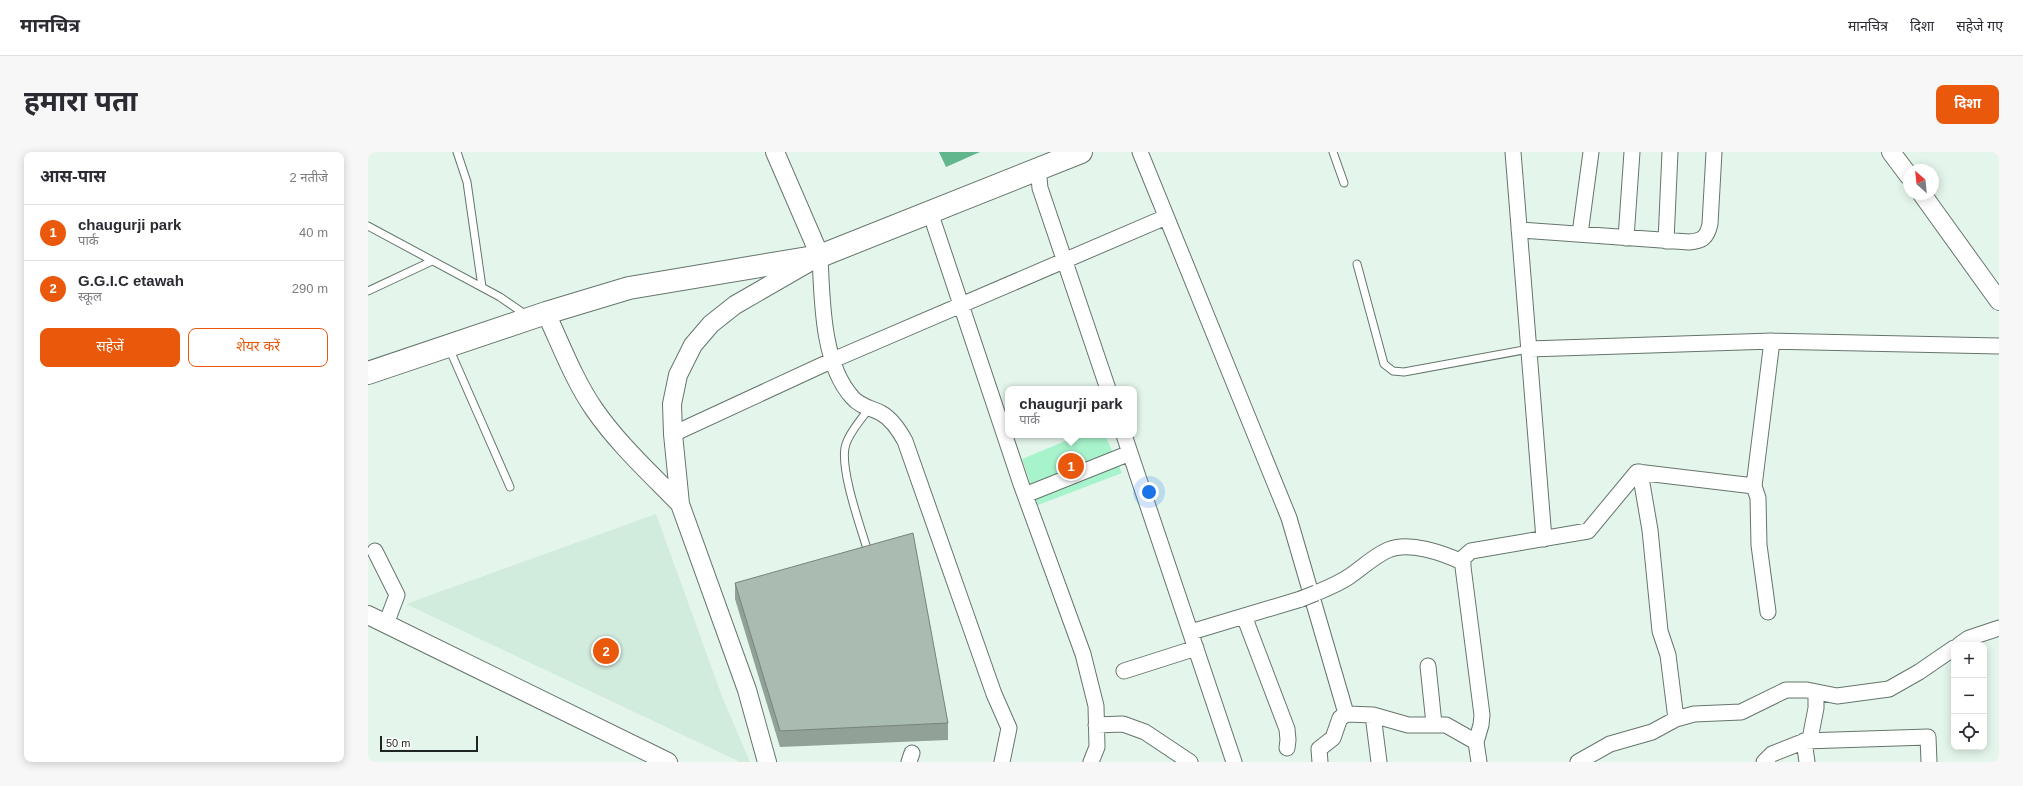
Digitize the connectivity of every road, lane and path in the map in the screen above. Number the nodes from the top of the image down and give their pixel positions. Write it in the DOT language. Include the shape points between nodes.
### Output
graph roads {
  1 [pos="457,152"];
  2 [pos="775,152"];
  3 [pos="1080,152"];
  4 [pos="1140,152"];
  5 [pos="1333,152"];
  6 [pos="1513,152"];
  7 [pos="1591,152"];
  8 [pos="1632,152"];
  9 [pos="1670,152"];
  10 [pos="1714,152"];
  11 [pos="1892,152"];
  12 [pos="1903,168"];
  13 [pos="1038,169"];
  14 [pos="1344,184"];
  15 [pos="1926,200"];
  16 [pos="930,212"];
  17 [pos="1166,217"];
  18 [pos="368,226"];
  19 [pos="1520,230"];
  20 [pos="1580,234"];
  21 [pos="1626,238"];
  22 [pos="1666,241"];
  23 [pos="820,256"];
  24 [pos="1064,260"];
  25 [pos="432,261"];
  26 [pos="1357,264"];
  27 [pos="482,287"];
  28 [pos="368,291"];
  29 [pos="1999,301"];
  30 [pos="961,306"];
  31 [pos="539,316"];
  32 [pos="1772,342"];
  33 [pos="448,346"];
  34 [pos="1999,346"];
  35 [pos="1529,349"];
  36 [pos="833,360"];
  37 [pos="368,373"];
  38 [pos="1107,386"];
  39 [pos="869,408"];
  40 [pos="672,434"];
  41 [pos="1005,434"];
  42 [pos="1006,438"];
  43 [pos="1125,438"];
  44 [pos="1130,453"];
  45 [pos="1640,472"];
  46 [pos="1754,486"];
  47 [pos="510,487"];
  48 [pos="1025,495"];
  49 [pos="680,504"];
  50 [pos="1544,539"];
  51 [pos="375,551"];
  52 [pos="869,557"];
  53 [pos="1462,562"];
  54 [pos="1768,612"];
  55 [pos="368,615"];
  56 [pos="1244,616"];
  57 [pos="386,624"];
  58 [pos="1999,628"];
  59 [pos="1191,632"];
  60 [pos="1963,642"];
  61 [pos="1196,648"];
  62 [pos="1951,650"];
  63 [pos="1428,666"];
  64 [pos="1124,671"];
  65 [pos="1816,692"];
  66 [pos="1347,714"];
  67 [pos="1373,715"];
  68 [pos="1676,719"];
  69 [pos="1434,724"];
  70 [pos="1096,725"];
  71 [pos="1804,741"];
  72 [pos="1476,742"];
  73 [pos="1287,748"];
  74 [pos="1182,759"];
  75 [pos="668,762"];
  76 [pos="767,762"];
  77 [pos="1002,762"];
  78 [pos="1091,762"];
  79 [pos="1234,762"];
  80 [pos="1320,762"];
  81 [pos="1379,762"];
  82 [pos="1479,762"];
  83 [pos="1578,762"];
  84 [pos="1764,762"];
  85 [pos="1807,762"];
  86 [pos="1929,762"];
  1 -- 27 [label="lane" via="467,182"];
  2 -- 23 [label="street"];
  3 -- 13 [label="main road"];
  4 -- 17 [label="street"];
  5 -- 14 [label="lane"];
  6 -- 19 [label="street"];
  7 -- 20 [label="street"];
  8 -- 21 [label="street"];
  9 -- 22 [label="street"];
  10 -- 22 [label="street" via="1708,234 1701,241"];
  11 -- 12 [label="street"];
  13 -- 16 [label="main road"];
  13 -- 24 [label="street" via="1040,188"];
  15 -- 29 [label="street"];
  16 -- 23 [label="main road"];
  16 -- 30 [label="street"];
  17 -- 24 [label="street"];
  17 -- 66 [label="street" via="1289,518"];
  18 -- 25 [label="lane"];
  19 -- 20 [label="street"];
  19 -- 35 [label="street"];
  20 -- 21 [label="street"];
  21 -- 22 [label="street"];
  23 -- 31 [label="main road" via="629,288"];
  23 -- 36 [label="street" via="825,329"];
  23 -- 40 [label="street" via="735,305 711,324 693,345 678,375 672,404"];
  24 -- 30 [label="street"];
  24 -- 38 [label="street"];
  25 -- 27 [label="lane"];
  25 -- 28 [label="lane"];
  26 -- 35 [label="lane" via="1379,350 1384,364 1393,371 1404,372"];
  27 -- 31 [label="lane"];
  30 -- 36 [label="street"];
  30 -- 41 [label="street"];
  31 -- 33 [label="main road"];
  31 -- 49 [label="street" via="594,409"];
  32 -- 34 [label="street"];
  32 -- 35 [label="street"];
  32 -- 46 [label="street"];
  33 -- 37 [label="main road"];
  33 -- 47 [label="lane"];
  35 -- 50 [label="street"];
  36 -- 39 [label="street" via="852,398"];
  36 -- 40 [label="street"];
  39 -- 52 [label="lane" via="848,439 844,455 854,506"];
  39 -- 77 [label="street" via="882,414 898,429 904,441 994,694 1009,728"];
  40 -- 49 [label="street"];
  42 -- 48 [label="street"];
  43 -- 44 [label="street"];
  44 -- 48 [label="street"];
  44 -- 59 [label="street"];
  45 -- 46 [label="street"];
  45 -- 50 [label="street" via="1637,472 1588,532"];
  45 -- 68 [label="street" via="1650,530 1660,632 1668,655"];
  46 -- 54 [label="street" via="1758,498 1760,545"];
  48 -- 70 [label="street" via="1083,654 1096,706"];
  49 -- 76 [label="street" via="747,690"];
  50 -- 53 [label="street" via="1471,551"];
  51 -- 57 [label="street" via="397,595"];
  53 -- 56 [label="street, bridge" via="1430,550 1398,547 1388,550 1348,578 1316,593"];
  53 -- 72 [label="street" via="1482,715"];
  55 -- 57 [label="street"];
  56 -- 59 [label="street"];
  56 -- 73 [label="street" via="1285,724"];
  57 -- 75 [label="street"];
  58 -- 60 [label="street"];
  59 -- 61 [label="street"];
  61 -- 64 [label="street"];
  61 -- 79 [label="street"];
  62 -- 65 [label="street" via="1889,689 1837,696"];
  63 -- 69 [label="street"];
  65 -- 68 [label="street" via="1786,690 1741,712 1694,714"];
  65 -- 71 [label="street" via="1816,708 1810,739"];
  66 -- 67 [label="street"];
  66 -- 80 [label="street" via="1340,718 1332,740 1319,749"];
  67 -- 69 [label="street" via="1408,725"];
  67 -- 81 [label="street"];
  68 -- 83 [label="street" via="1652,732 1610,744"];
  69 -- 72 [label="street" via="1449,726"];
  70 -- 74 [label="street" via="1124,724 1145,732"];
  70 -- 78 [label="street" via="1097,747"];
  71 -- 84 [label="street" via="1772,754"];
  71 -- 85 [label="street"];
  71 -- 86 [label="street" via="1928,737"];
  72 -- 82 [label="street"];
}
